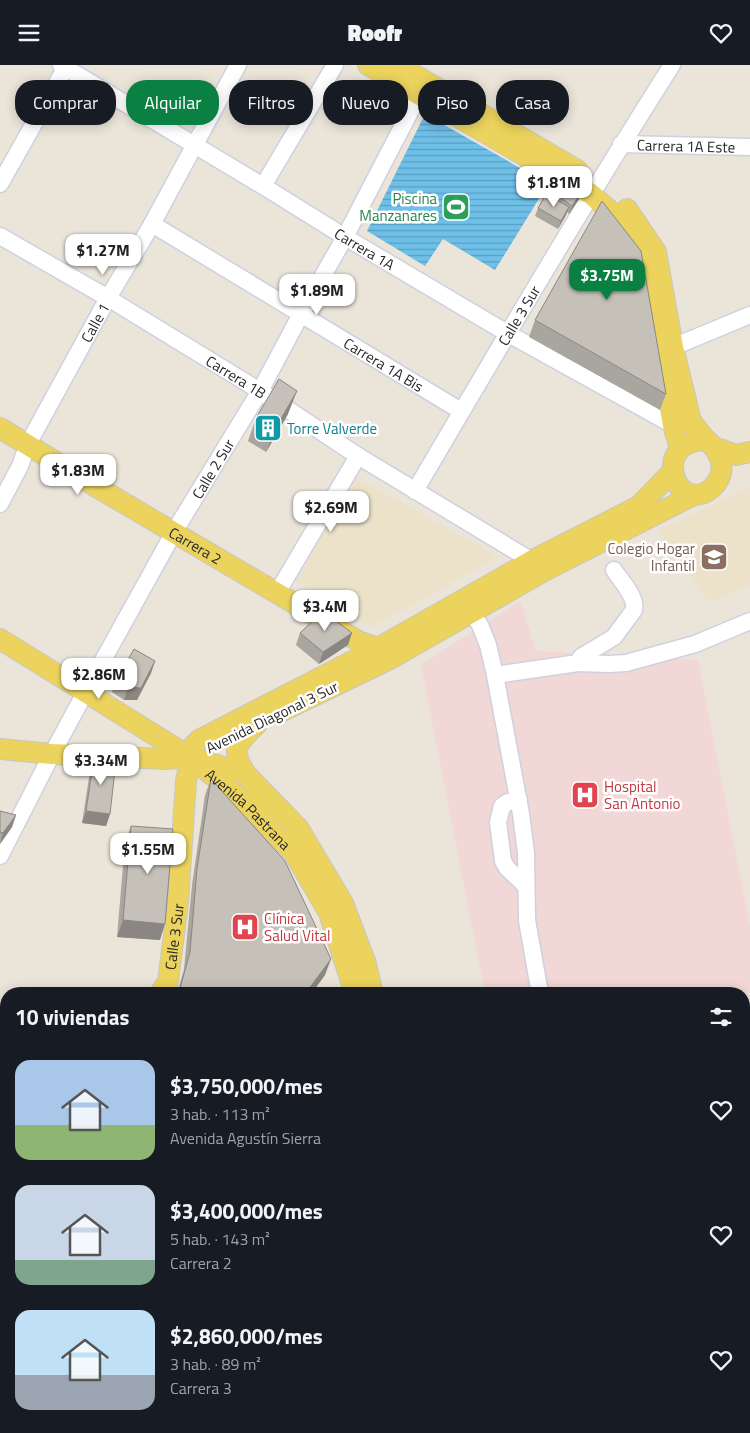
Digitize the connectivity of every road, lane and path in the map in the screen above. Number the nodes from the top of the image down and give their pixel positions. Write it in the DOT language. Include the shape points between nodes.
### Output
graph roads {
  1 [pos="238,65"];
  2 [pos="335,65"];
  3 [pos="368,65"];
  4 [pos="398,65"];
  5 [pos="672,65"];
  6 [pos="65,66"];
  7 [pos="418,84"];
  8 [pos="418,86"];
  9 [pos="418,96"];
  10 [pos="486,125"];
  11 [pos="622,145"];
  12 [pos="194,146"];
  13 [pos="750,147"];
  14 [pos="0,184"];
  15 [pos="263,185"];
  16 [pos="595,188"];
  17 [pos="152,224"];
  18 [pos="0,236"];
  19 [pos="345,237"];
  20 [pos="108,299"];
  21 [pos="301,314"];
  22 [pos="750,315"];
  23 [pos="507,333"];
  24 [pos="658,346"];
  25 [pos="260,391"];
  26 [pos="461,411"];
  27 [pos="673,425"];
  28 [pos="0,428"];
  29 [pos="28,444"];
  30 [pos="712,444"];
  31 [pos="680,448"];
  32 [pos="750,452"];
  33 [pos="358,456"];
  34 [pos="750,464"];
  35 [pos="727,470"];
  36 [pos="673,471"];
  37 [pos="415,491"];
  38 [pos="694,495"];
  39 [pos="0,504"];
  40 [pos="174,532"];
  41 [pos="540,565"];
  42 [pos="614,570"];
  43 [pos="277,593"];
  44 [pos="468,606"];
  45 [pos="750,621"];
  46 [pos="0,639"];
  47 [pos="384,654"];
  48 [pos="578,663"];
  49 [pos="495,675"];
  50 [pos="86,691"];
  51 [pos="257,723"];
  52 [pos="0,749"];
  53 [pos="52,754"];
  54 [pos="190,757"];
  55 [pos="245,773"];
  56 [pos="519,800"];
  57 [pos="0,856"];
  58 [pos="526,886"];
  59 [pos="164,987"];
  60 [pos="353,987"];
  61 [pos="371,987"];
  62 [pos="539,987"];
  1 -- 12 [label="street, Calle 1"];
  2 -- 15 [label="street"];
  3 -- 8 [label="main road"];
  4 -- 7 [label="main road"];
  5 -- 11 [label="street, Calle 3 Sur"];
  6 -- 12 [label="street, Carrera 1A"];
  6 -- 14 [label="street"];
  9 -- 19 [label="street, Calle 2 Sur"];
  10 -- 16 [label="main road"];
  11 -- 13 [label="street, Carrera 1A Este"];
  11 -- 16 [label="street, Calle 3 Sur"];
  12 -- 15 [label="street, Carrera 1A"];
  12 -- 17 [label="street, Calle 1"];
  15 -- 19 [label="street, Carrera 1A"];
  16 -- 23 [label="street, Calle 3 Sur"];
  16 -- 24 [label="main road" via="622,223 644,263"];
  17 -- 20 [label="street, Calle 1"];
  17 -- 21 [label="street, Carrera 1A Bis"];
  18 -- 20 [label="street, Carrera 1B"];
  19 -- 21 [label="street, Calle 2 Sur"];
  19 -- 23 [label="street, Carrera 1A"];
  20 -- 25 [label="street, Carrera 1B"];
  20 -- 29 [label="street, Calle 1"];
  21 -- 25 [label="street, Calle 2 Sur"];
  21 -- 26 [label="street, Carrera 1A Bis"];
  22 -- 24 [label="street"];
  23 -- 26 [label="street, Calle 3 Sur"];
  23 -- 27 [label="street, Carrera 1A"];
  24 -- 27 [label="main road"];
  24 -- 30 [label="main road" via="691,421"];
  25 -- 33 [label="street, Carrera 1B"];
  25 -- 40 [label="street, Calle 2 Sur"];
  26 -- 37 [label="street, Calle 3 Sur"];
  27 -- 31 [label="main road"];
  28 -- 29 [label="main road, Carrera 2"];
  29 -- 39 [label="street, Calle 1"];
  29 -- 40 [label="main road, Carrera 2"];
  30 -- 31 [label="main road" via="688,443"];
  30 -- 32 [label="main road" via="736,455"];
  30 -- 35 [label="main road" via="726,459"];
  31 -- 36 [label="main road"];
  33 -- 37 [label="street, Carrera 1B"];
  33 -- 43 [label="street"];
  34 -- 35 [label="main road"];
  35 -- 38 [label="main road" via="722,484 710,493"];
  36 -- 38 [label="main road" via="676,482"];
  36 -- 41 [label="main road, Avenida Diagonal 3 Sur" via="639,506"];
  37 -- 41 [label="street, Carrera 1B"];
  38 -- 41 [label="main road, Avenida Diagonal 3 Sur"];
  40 -- 43 [label="main road, Carrera 2"];
  40 -- 50 [label="street, Calle 2 Sur"];
  41 -- 44 [label="main road, Avenida Diagonal 3 Sur"];
  42 -- 48 [label="street" via="632,598 634,610 614,637 581,657"];
  43 -- 47 [label="main road, Carrera 2"];
  44 -- 47 [label="main road, Avenida Diagonal 3 Sur"];
  44 -- 49 [label="street" via="483,632"];
  45 -- 48 [label="street" via="695,643 626,663"];
  46 -- 50 [label="main road"];
  47 -- 51 [label="main road, Avenida Diagonal 3 Sur"];
  47 -- 54 [label="main road, Avenida Diagonal 3 Sur" via="199,740"];
  48 -- 49 [label="street"];
  49 -- 56 [label="street"];
  50 -- 53 [label="street, Calle 2 Sur"];
  50 -- 54 [label="main road"];
  51 -- 54 [label="main road, Avenida Diagonal 3 Sur"];
  51 -- 55 [label="main road" via="236,750"];
  52 -- 53 [label="main road"];
  53 -- 54 [label="main road" via="165,759"];
  53 -- 57 [label="street, Calle 2 Sur"];
  54 -- 55 [label="main road, Avenida Pastrana"];
  54 -- 59 [label="main road, Calle 3 Sur" via="178,903 168,981"];
  54 -- 60 [label="main road, Avenida Pastrana" via="245,802 294,853 329,913"];
  55 -- 61 [label="main road, Avenida Pastrana" via="299,829 343,903 366,963"];
  56 -- 58 [label="street" via="526,853"];
  56 -- 58 [label="street" via="502,806 498,822 503,861"];
  58 -- 62 [label="street" via="527,920"];
}
